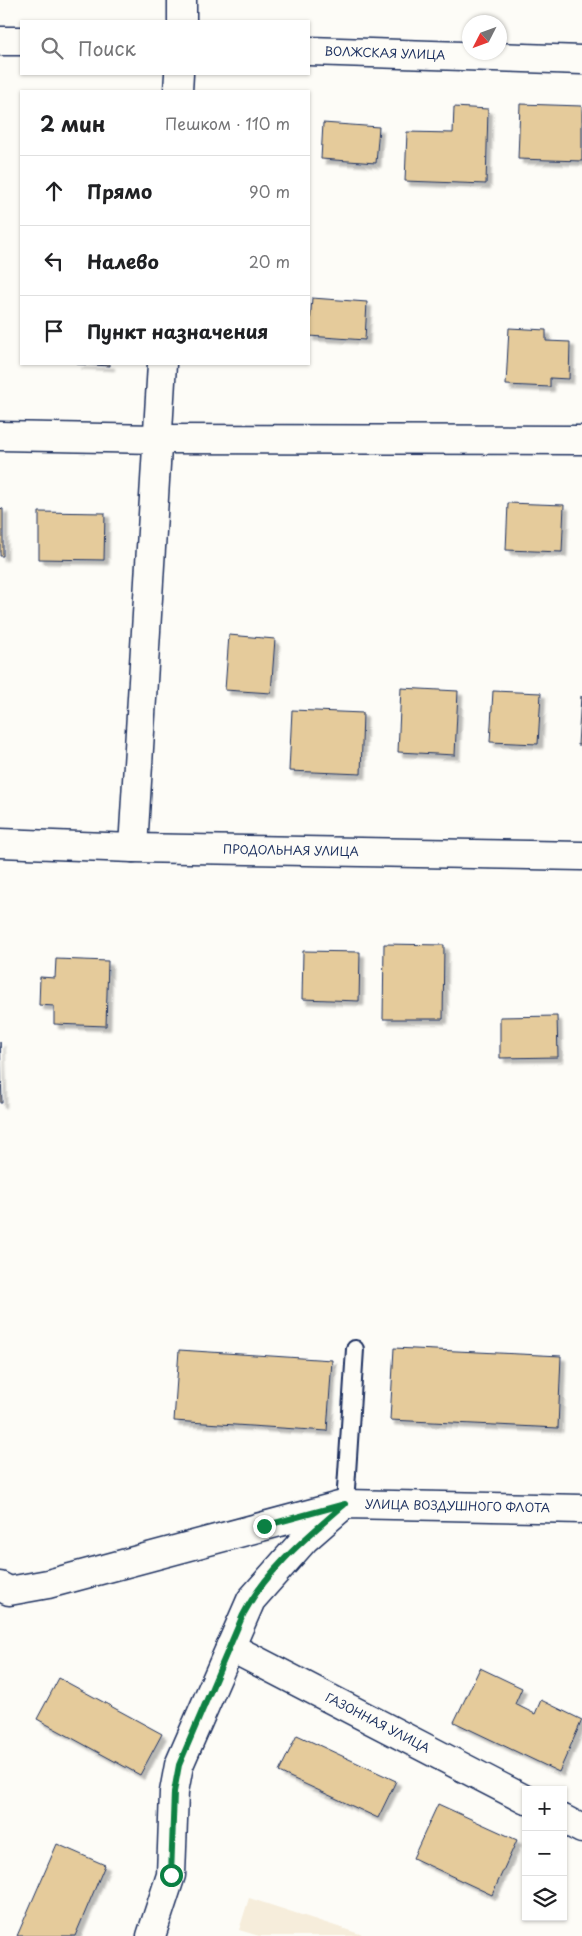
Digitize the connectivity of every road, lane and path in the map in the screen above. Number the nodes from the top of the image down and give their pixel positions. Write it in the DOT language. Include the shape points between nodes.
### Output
graph roads {
  1 [pos="182,0"];
  2 [pos="182,20"];
  3 [pos="0,40"];
  4 [pos="20,41"];
  5 [pos="310,51"];
  6 [pos="582,60"];
  7 [pos="179,75"];
  8 [pos="178,90"];
  9 [pos="162,365"];
  10 [pos="0,436"];
  11 [pos="157,439"];
  12 [pos="582,440"];
  13 [pos="0,843"];
  14 [pos="133,848"];
  15 [pos="582,856"];
  16 [pos="355,1349"];
  17 [pos="345,1504"];
  18 [pos="582,1509"];
  19 [pos="0,1586"];
  20 [pos="230,1647"];
  21 [pos="522,1798"];
  22 [pos="567,1822"];
  23 [pos="582,1829"];
  24 [pos="151,1936"];
  1 -- 2 [label="street"];
  3 -- 4 [label="street"];
  5 -- 6 [label="street, ВОЛЖСКАЯ УЛИЦА"];
  7 -- 8 [label="street"];
  9 -- 11 [label="street"];
  10 -- 11 [label="street"];
  11 -- 12 [label="street"];
  11 -- 14 [label="street"];
  13 -- 14 [label="street, ПРОДОЛЬНАЯ УЛИЦА"];
  14 -- 15 [label="street, ПРОДОЛЬНАЯ УЛИЦА"];
  16 -- 17 [label="lane"];
  17 -- 18 [label="street, УЛИЦА ВОЗДУШНОГО ФЛОТА"];
  17 -- 19 [label="street, УЛИЦА ВОЗДУШНОГО ФЛОТА" via="48,1584 9,1591"];
  17 -- 20 [label="street" via="305,1539 251,1600"];
  20 -- 21 [label="street, ГАЗОННАЯ УЛИЦА"];
  20 -- 24 [label="street" via="179,1765 174,1792 171,1875"];
  22 -- 23 [label="street"];
}
